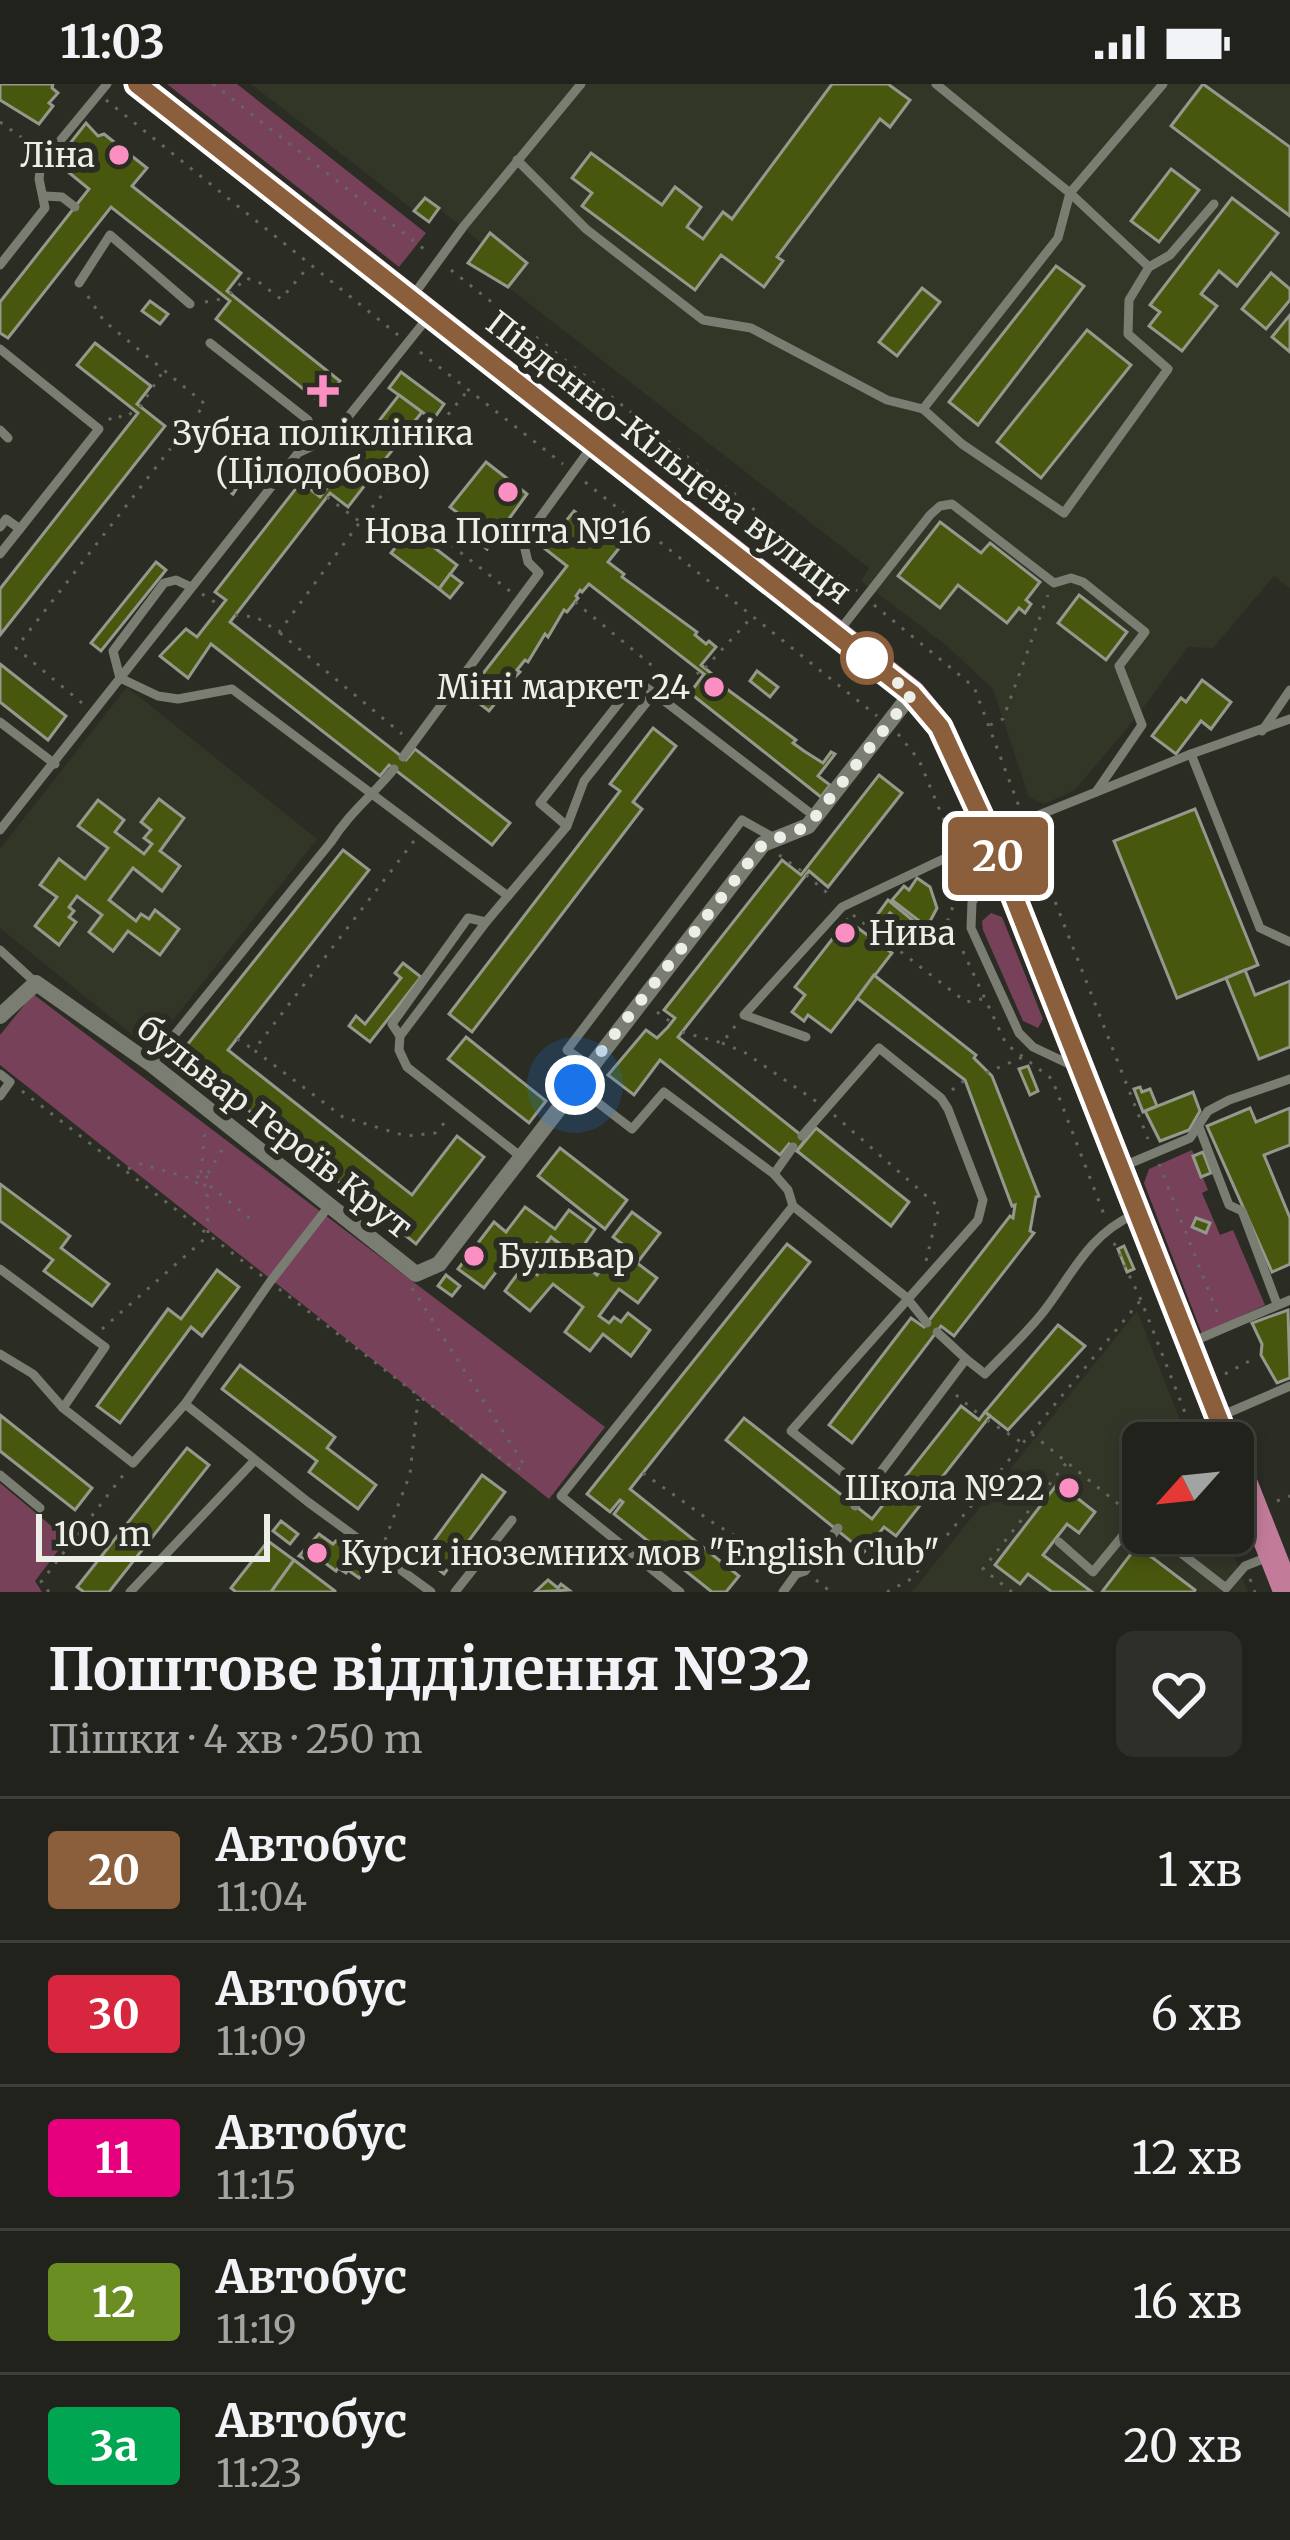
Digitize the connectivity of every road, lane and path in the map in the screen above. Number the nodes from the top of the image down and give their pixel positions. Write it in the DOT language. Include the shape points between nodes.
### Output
graph roads {
  1 [pos="107,84"];
  2 [pos="137,84"];
  3 [pos="213,84"];
  4 [pos="581,84"];
  5 [pos="936,84"];
  6 [pos="1162,84"];
  7 [pos="99,94"];
  8 [pos="0,122"];
  9 [pos="41,153"];
  10 [pos="517,160"];
  11 [pos="1070,193"];
  12 [pos="45,196"];
  13 [pos="1214,204"];
  14 [pos="75,207"];
  15 [pos="98,224"];
  16 [pos="110,235"];
  17 [pos="439,260"];
  18 [pos="0,265"];
  19 [pos="310,265"];
  20 [pos="1149,267"];
  21 [pos="79,283"];
  22 [pos="190,304"];
  23 [pos="419,309"];
  24 [pos="407,342"];
  25 [pos="210,344"];
  26 [pos="0,349"];
  27 [pos="164,370"];
  28 [pos="469,389"];
  29 [pos="923,409"];
  30 [pos="99,429"];
  31 [pos="316,444"];
  32 [pos="593,445"];
  33 [pos="288,468"];
  34 [pos="572,471"];
  35 [pos="360,522"];
  36 [pos="0,527"];
  37 [pos="20,529"];
  38 [pos="433,530"];
  39 [pos="0,554"];
  40 [pos="1054,583"];
  41 [pos="190,587"];
  42 [pos="865,597"];
  43 [pos="518,598"];
  44 [pos="575,602"];
  45 [pos="221,606"];
  46 [pos="235,615"];
  47 [pos="751,617"];
  48 [pos="279,632"];
  49 [pos="836,634"];
  50 [pos="120,678"];
  51 [pos="672,682"];
  52 [pos="1290,689"];
  53 [pos="654,693"];
  54 [pos="912,694"];
  55 [pos="669,705"];
  56 [pos="93,712"];
  57 [pos="1290,719"];
  58 [pos="0,722"];
  59 [pos="889,725"];
  60 [pos="990,725"];
  61 [pos="1262,731"];
  62 [pos="413,743"];
  63 [pos="1191,754"];
  64 [pos="403,757"];
  65 [pos="55,764"];
  66 [pos="394,769"];
  67 [pos="1096,792"];
  68 [pos="373,795"];
  69 [pos="816,817"];
  70 [pos="1024,821"];
  71 [pos="567,826"];
  72 [pos="0,830"];
  73 [pos="422,831"];
  74 [pos="769,842"];
  75 [pos="995,849"];
  76 [pos="957,850"];
  77 [pos="508,896"];
  78 [pos="842,907"];
  79 [pos="486,922"];
  80 [pos="1290,942"];
  81 [pos="0,950"];
  82 [pos="36,983"];
  83 [pos="984,998"];
  84 [pos="640,1001"];
  85 [pos="743,1015"];
  86 [pos="0,1016"];
  87 [pos="671,1022"];
  88 [pos="682,1032"];
  89 [pos="400,1036"];
  90 [pos="806,1037"];
  91 [pos="237,1039"];
  92 [pos="722,1043"];
  93 [pos="254,1050"];
  94 [pos="1024,1057"];
  95 [pos="151,1064"];
  96 [pos="590,1066"];
  97 [pos="1082,1069"];
  98 [pos="986,1073"];
  99 [pos="0,1074"];
  100 [pos="1290,1079"];
  101 [pos="965,1080"];
  102 [pos="575,1085"];
  103 [pos="0,1096"];
  104 [pos="941,1098"];
  105 [pos="825,1108"];
  106 [pos="458,1109"];
  107 [pos="1199,1126"];
  108 [pos="206,1129"];
  109 [pos="802,1136"];
  110 [pos="225,1144"];
  111 [pos="793,1148"];
  112 [pos="1155,1154"];
  113 [pos="521,1157"];
  114 [pos="1121,1167"];
  115 [pos="125,1170"];
  116 [pos="204,1174"];
  117 [pos="774,1174"];
  118 [pos="194,1179"];
  119 [pos="208,1186"];
  120 [pos="329,1206"];
  121 [pos="793,1206"];
  122 [pos="1138,1212"];
  123 [pos="253,1222"];
  124 [pos="1109,1226"];
  125 [pos="0,1269"];
  126 [pos="416,1274"];
  127 [pos="919,1289"];
  128 [pos="906,1298"];
  129 [pos="1141,1300"];
  130 [pos="1290,1300"];
  131 [pos="1277,1304"];
  132 [pos="927,1323"];
  133 [pos="1223,1327"];
  134 [pos="938,1332"];
  135 [pos="92,1338"];
  136 [pos="1189,1343"];
  137 [pos="0,1354"];
  138 [pos="1255,1358"];
  139 [pos="966,1359"];
  140 [pos="1217,1377"];
  141 [pos="944,1385"];
  142 [pos="1290,1386"];
  143 [pos="418,1397"];
  144 [pos="184,1404"];
  145 [pos="63,1408"];
  146 [pos="1208,1422"];
  147 [pos="1212,1422"];
  148 [pos="1240,1422"];
  149 [pos="1031,1433"];
  150 [pos="1023,1443"];
  151 [pos="255,1460"];
  152 [pos="1066,1462"];
  153 [pos="133,1463"];
  154 [pos="516,1470"];
  155 [pos="643,1473"];
  156 [pos="0,1475"];
  157 [pos="866,1491"];
  158 [pos="1290,1496"];
  159 [pos="1122,1504"];
  160 [pos="1269,1504"];
  161 [pos="855,1506"];
  162 [pos="40,1508"];
  163 [pos="1254,1516"];
  164 [pos="512,1520"];
  165 [pos="838,1528"];
  166 [pos="1122,1539"];
  167 [pos="1059,1542"];
  168 [pos="379,1554"];
  169 [pos="1183,1554"];
  170 [pos="1273,1555"];
  171 [pos="801,1573"];
  172 [pos="49,1592"];
  173 [pos="130,1592"];
  174 [pos="431,1592"];
  175 [pos="455,1592"];
  176 [pos="680,1592"];
  177 [pos="783,1592"];
  178 [pos="831,1592"];
  179 [pos="887,1592"];
  180 [pos="1012,1592"];
  181 [pos="1287,1592"];
  1 -- 7 [label="lane"];
  2 -- 23 [label="main road, Південно-Кільцева вулиця"];
  3 -- 17 [label="path"];
  4 -- 10 [label="lane"];
  5 -- 11 [label="lane"];
  6 -- 11 [label="lane"];
  7 -- 12 [label="lane" via="41,164"];
  7 -- 19 [label="path"];
  8 -- 9 [label="path"];
  10 -- 17 [label="lane"];
  10 -- 29 [label="lane" via="586,230 703,320 751,328 887,400"];
  11 -- 20 [label="lane"];
  11 -- 29 [label="lane" via="1058,238"];
  12 -- 14 [label="lane"];
  12 -- 18 [label="lane" via="45,208"];
  13 -- 20 [label="lane"];
  15 -- 16 [label="lane"];
  16 -- 21 [label="lane"];
  16 -- 22 [label="lane"];
  17 -- 23 [label="lane"];
  17 -- 42 [label="path"];
  19 -- 22 [label="path" via="281,299 246,278 228,296"];
  19 -- 24 [label="path"];
  20 -- 29 [label="lane" via="1130,300 1128,334 1168,369 1064,513"];
  21 -- 27 [label="path" via="104,321"];
  23 -- 24 [label="lane"];
  23 -- 32 [label="main road, Південно-Кільцева вулиця"];
  24 -- 28 [label="path"];
  24 -- 31 [label="lane" via="332,437"];
  25 -- 31 [label="lane" via="308,420"];
  26 -- 30 [label="lane"];
  27 -- 30 [label="path" via="137,408"];
  27 -- 56 [label="path" via="205,404 16,648"];
  28 -- 34 [label="path"];
  28 -- 35 [label="path"];
  30 -- 37 [label="lane"];
  31 -- 33 [label="lane"];
  32 -- 34 [label="lane"];
  32 -- 49 [label="main road, Південно-Кільцева вулиця"];
  33 -- 35 [label="path"];
  33 -- 41 [label="lane"];
  34 -- 43 [label="lane" via="523,541 539,573"];
  34 -- 47 [label="path"];
  35 -- 48 [label="path"];
  36 -- 37 [label="lane" via="6,518"];
  37 -- 39 [label="lane"];
  38 -- 43 [label="path"];
  40 -- 42 [label="lane" via="946,504"];
  40 -- 60 [label="path" via="1003,719"];
  40 -- 67 [label="lane" via="1083,582 1145,632 1119,666 1142,725"];
  41 -- 45 [label="path"];
  41 -- 50 [label="lane"];
  41 -- 50 [label="lane" via="164,583 113,651"];
  42 -- 49 [label="lane"];
  42 -- 60 [label="path" via="974,686"];
  43 -- 62 [label="lane"];
  44 -- 51 [label="path"];
  46 -- 48 [label="path"];
  47 -- 51 [label="path" via="703,670"];
  47 -- 59 [label="path"];
  48 -- 62 [label="path"];
  49 -- 54 [label="main road, Південно-Кільцева вулиця"];
  50 -- 56 [label="lane"];
  50 -- 68 [label="lane" via="178,699 232,689"];
  51 -- 55 [label="path"];
  52 -- 61 [label="lane"];
  53 -- 55 [label="lane"];
  53 -- 71 [label="lane" via="584,781"];
  53 -- 71 [label="lane" via="637,680 540,803"];
  54 -- 59 [label="street, бульвар Героїв Крут"];
  54 -- 75 [label="main road, Південно-Кільцева вулиця" via="940,727"];
  55 -- 69 [label="lane"];
  56 -- 65 [label="lane"];
  57 -- 61 [label="lane"];
  58 -- 65 [label="lane"];
  59 -- 69 [label="street, бульвар Героїв Крут"];
  59 -- 76 [label="path" via="920,760"];
  60 -- 70 [label="path"];
  61 -- 63 [label="lane"];
  62 -- 64 [label="lane"];
  63 -- 67 [label="lane"];
  63 -- 80 [label="lane" via="1260,928"];
  65 -- 72 [label="lane"];
  66 -- 68 [label="lane"];
  67 -- 70 [label="lane"];
  68 -- 73 [label="lane"];
  68 -- 95 [label="lane" via="351,809"];
  69 -- 74 [label="street, бульвар Героїв Крут"];
  70 -- 75 [label="lane"];
  70 -- 112 [label="path"];
  71 -- 77 [label="lane"];
  73 -- 77 [label="lane"];
  73 -- 93 [label="path"];
  74 -- 78 [label="path"];
  74 -- 84 [label="street, бульвар Героїв Крут"];
  74 -- 96 [label="lane" via="742,820 567,1050"];
  75 -- 76 [label="lane"];
  75 -- 97 [label="main road, Південно-Кільцева вулиця"];
  75 -- 97 [label="lane" via="972,902 971,928 1019,1033"];
  76 -- 78 [label="lane"];
  76 -- 83 [label="path" via="964,879 948,919"];
  77 -- 79 [label="lane"];
  78 -- 83 [label="path" via="965,1002"];
  78 -- 85 [label="lane"];
  79 -- 89 [label="lane"];
  79 -- 89 [label="lane" via="468,918 392,1024"];
  81 -- 82 [label="lane"];
  82 -- 86 [label="street"];
  82 -- 95 [label="street, бульвар Героїв Крут"];
  83 -- 94 [label="path" via="1006,1044"];
  84 -- 87 [label="path"];
  84 -- 96 [label="street, бульвар Героїв Крут"];
  85 -- 90 [label="lane"];
  85 -- 92 [label="path"];
  88 -- 92 [label="path"];
  89 -- 106 [label="lane" via="406,1067"];
  91 -- 93 [label="path"];
  92 -- 105 [label="path"];
  93 -- 106 [label="path" via="343,1117 406,1136 434,1133"];
  94 -- 98 [label="path"];
  94 -- 124 [label="path" via="1052,1079"];
  95 -- 120 [label="street, бульвар Героїв Крут"];
  96 -- 102 [label="street, бульвар Героїв Крут"];
  97 -- 114 [label="main road, Південно-Кільцева вулиця"];
  99 -- 103 [label="lane" via="10,1082"];
  100 -- 107 [label="lane" via="1228,1100"];
  101 -- 104 [label="path"];
  102 -- 113 [label="street, бульвар Героїв Крут"];
  102 -- 117 [label="lane" via="632,1129 664,1093"];
  104 -- 105 [label="lane" via="879,1048"];
  104 -- 127 [label="lane" via="983,1200 978,1220"];
  105 -- 109 [label="lane"];
  105 -- 127 [label="path" via="939,1207"];
  106 -- 113 [label="lane"];
  107 -- 112 [label="lane"];
  107 -- 131 [label="lane"];
  108 -- 116 [label="path"];
  110 -- 116 [label="path"];
  111 -- 117 [label="lane"];
  112 -- 114 [label="lane"];
  112 -- 133 [label="path"];
  113 -- 126 [label="street, бульвар Героїв Крут" via="439,1264"];
  114 -- 122 [label="main road, Південно-Кільцева вулиця"];
  115 -- 118 [label="path" via="140,1164"];
  116 -- 118 [label="path"];
  116 -- 119 [label="path"];
  117 -- 121 [label="lane"];
  118 -- 119 [label="path"];
  119 -- 123 [label="path"];
  119 -- 135 [label="path" via="208,1236"];
  120 -- 126 [label="street, бульвар Героїв Крут"];
  120 -- 144 [label="lane"];
  121 -- 128 [label="lane"];
  121 -- 176 [label="lane" via="561,1496"];
  122 -- 124 [label="lane"];
  122 -- 136 [label="main road, Південно-Кільцева вулиця"];
  124 -- 129 [label="path"];
  124 -- 139 [label="lane" via="985,1373"];
  125 -- 135 [label="lane"];
  126 -- 154 [label="path" via="412,1289 525,1466"];
  127 -- 128 [label="lane"];
  128 -- 132 [label="lane"];
  128 -- 157 [label="lane" via="791,1431"];
  129 -- 146 [label="path"];
  129 -- 149 [label="path"];
  130 -- 131 [label="lane"];
  131 -- 133 [label="lane"];
  133 -- 136 [label="lane"];
  134 -- 139 [label="lane"];
  135 -- 145 [label="lane" via="105,1347"];
  136 -- 147 [label="main road, Південно-Кільцева вулиця"];
  137 -- 145 [label="lane" via="33,1374"];
  138 -- 140 [label="path"];
  139 -- 141 [label="lane"];
  141 -- 150 [label="path"];
  141 -- 157 [label="lane"];
  142 -- 148 [label="lane"];
  143 -- 168 [label="path" via="410,1474"];
  144 -- 151 [label="lane"];
  144 -- 153 [label="lane"];
  145 -- 153 [label="lane"];
  149 -- 150 [label="path"];
  149 -- 152 [label="path"];
  150 -- 179 [label="path" via="911,1579"];
  151 -- 168 [label="lane"];
  151 -- 173 [label="lane"];
  152 -- 159 [label="path"];
  152 -- 180 [label="path" via="983,1569"];
  153 -- 172 [label="path" via="41,1582"];
  155 -- 171 [label="path"];
  156 -- 162 [label="lane"];
  157 -- 161 [label="lane"];
  158 -- 160 [label="path"];
  163 -- 170 [label="main road, Південно-Кільцева вулиця"];
  164 -- 175 [label="lane"];
  165 -- 171 [label="lane"];
  166 -- 167 [label="lane" via="1093,1572"];
  168 -- 174 [label="lane"];
  169 -- 170 [label="lane" via="1226,1588 1245,1566"];
  170 -- 181 [label="main road, Південно-Кільцева вулиця"];
  171 -- 177 [label="lane"];
  171 -- 178 [label="path"];
}
